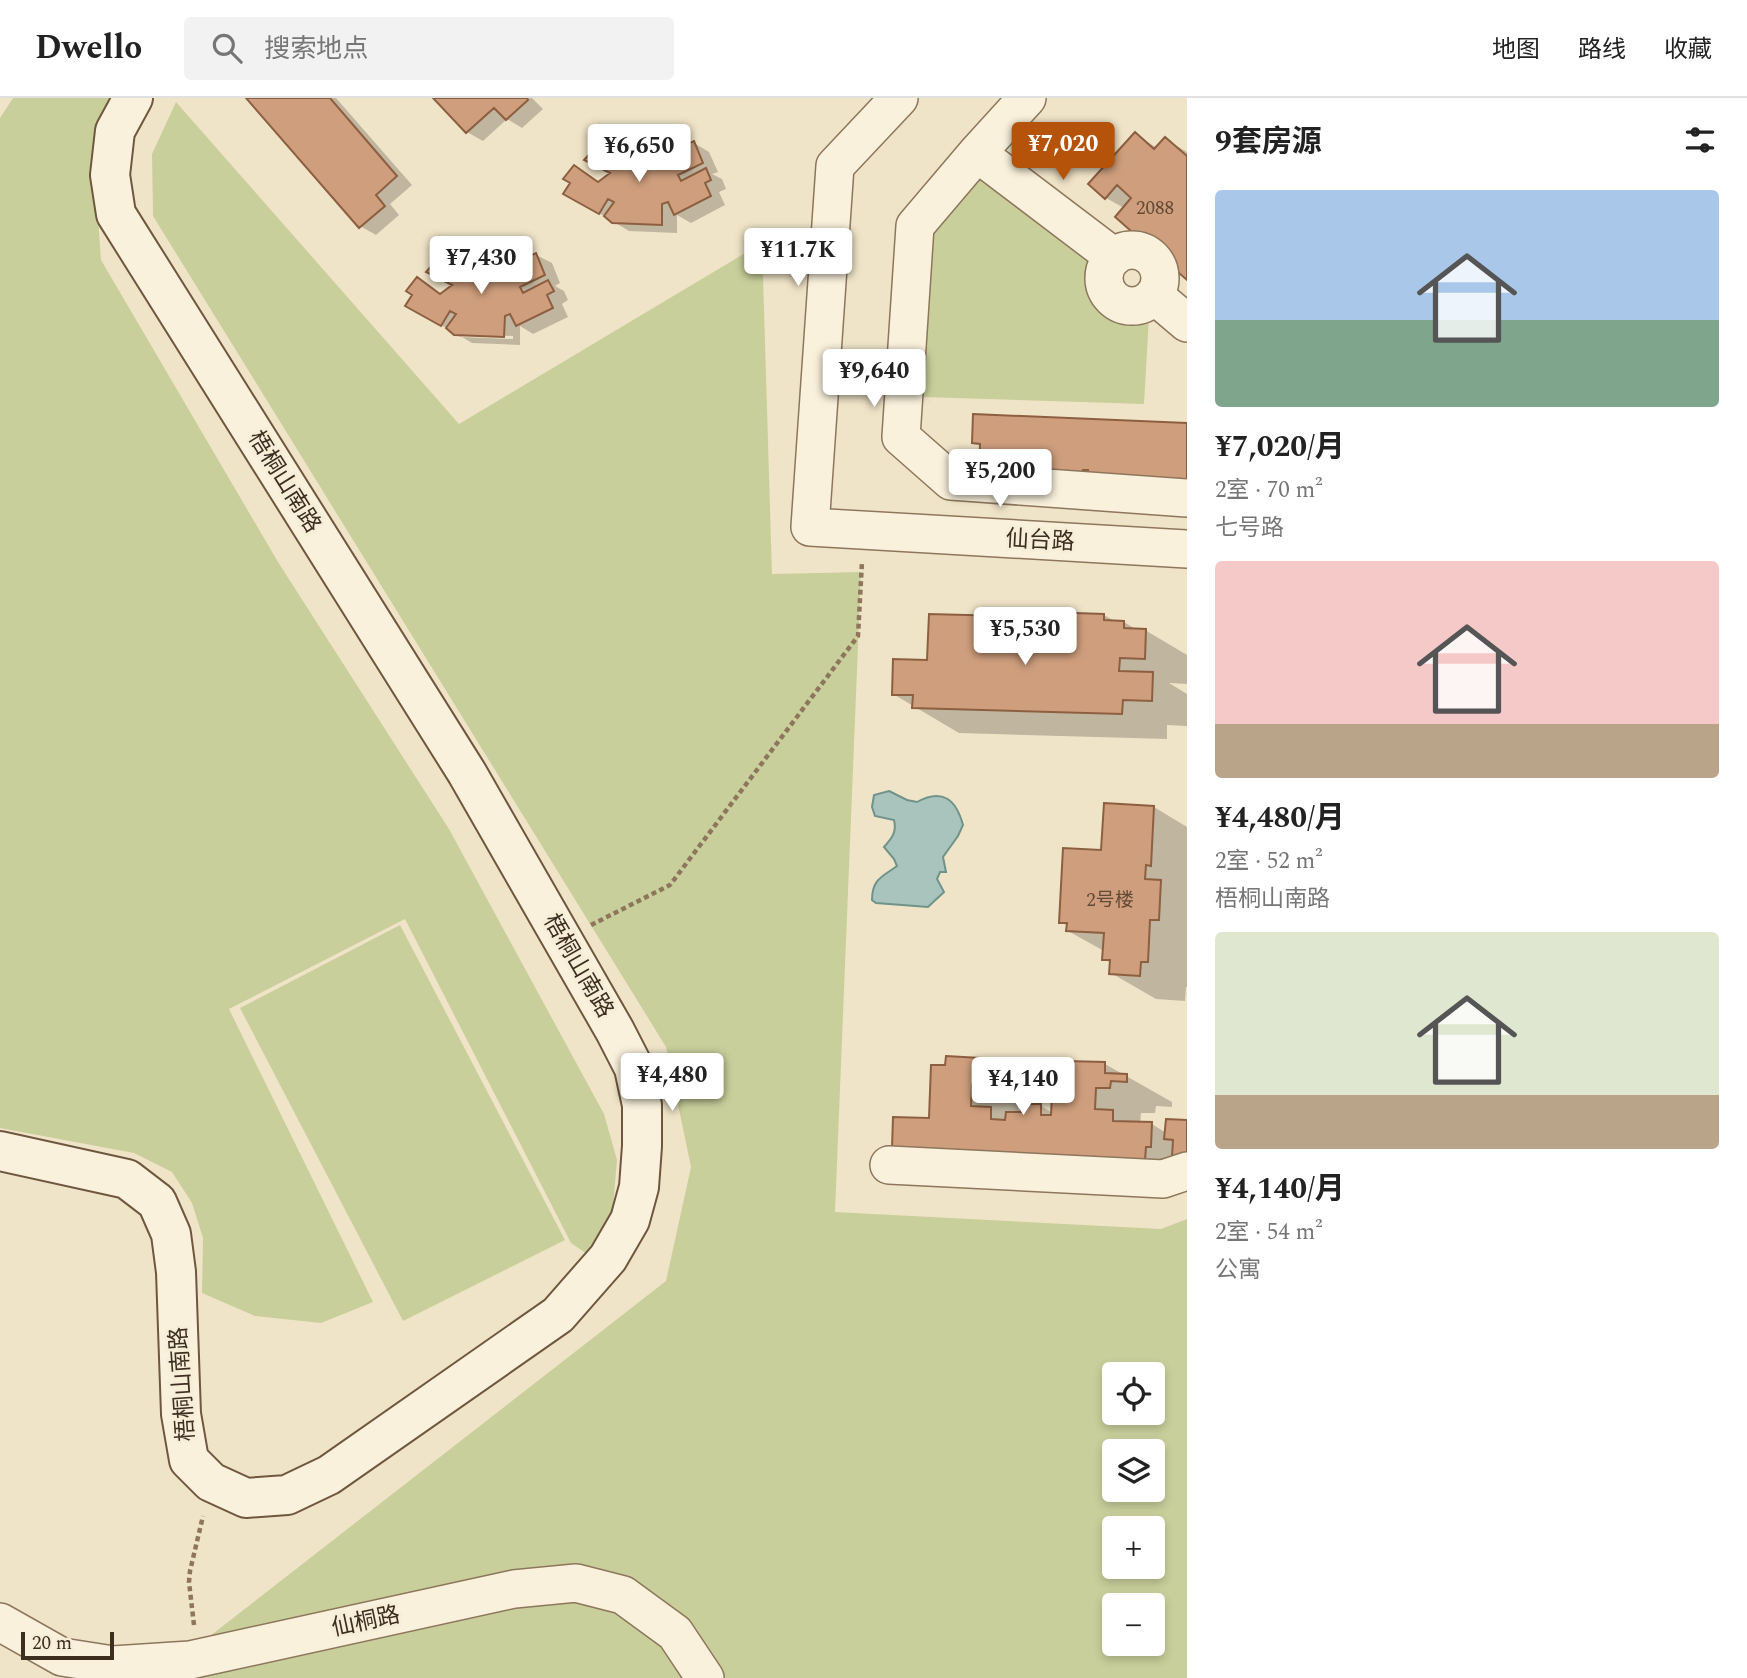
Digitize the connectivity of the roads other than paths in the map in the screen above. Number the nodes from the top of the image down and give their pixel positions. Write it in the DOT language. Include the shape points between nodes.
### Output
graph roads {
  1 [pos="133,98"];
  2 [pos="899,98"];
  3 [pos="1027,98"];
  4 [pos="977,153"];
  5 [pos="1187,323"];
  6 [pos="1187,498"];
  7 [pos="1187,549"];
  8 [pos="0,1151"];
  9 [pos="889,1165"];
  10 [pos="1187,1171"];
  11 [pos="0,1622"];
  12 [pos="705,1678"];
  1 -- 8 [label="street, 梧桐山南路" via="115,131 110,175 117,214 467,773 615,1031 634,1068 642,1105 639,1188 630,1220 608,1258 558,1315 329,1475 287,1495 246,1498 211,1482 190,1460 181,1414 176,1272 171,1234 157,1202 127,1179"];
  2 -- 7 [label="street, 仙台路" via="835,166 810,527"];
  3 -- 4 [label="street"];
  4 -- 5 [label="street" via="1114,257 1130,250 1147,254 1160,276 1154,295"];
  4 -- 6 [label="street" via="915,226 901,436 951,481"];
  9 -- 10 [label="street" via="1163,1179"];
  11 -- 12 [label="street, 仙桐路" via="62,1657 113,1665 190,1660 514,1589 576,1583 623,1595 675,1633"];
}
